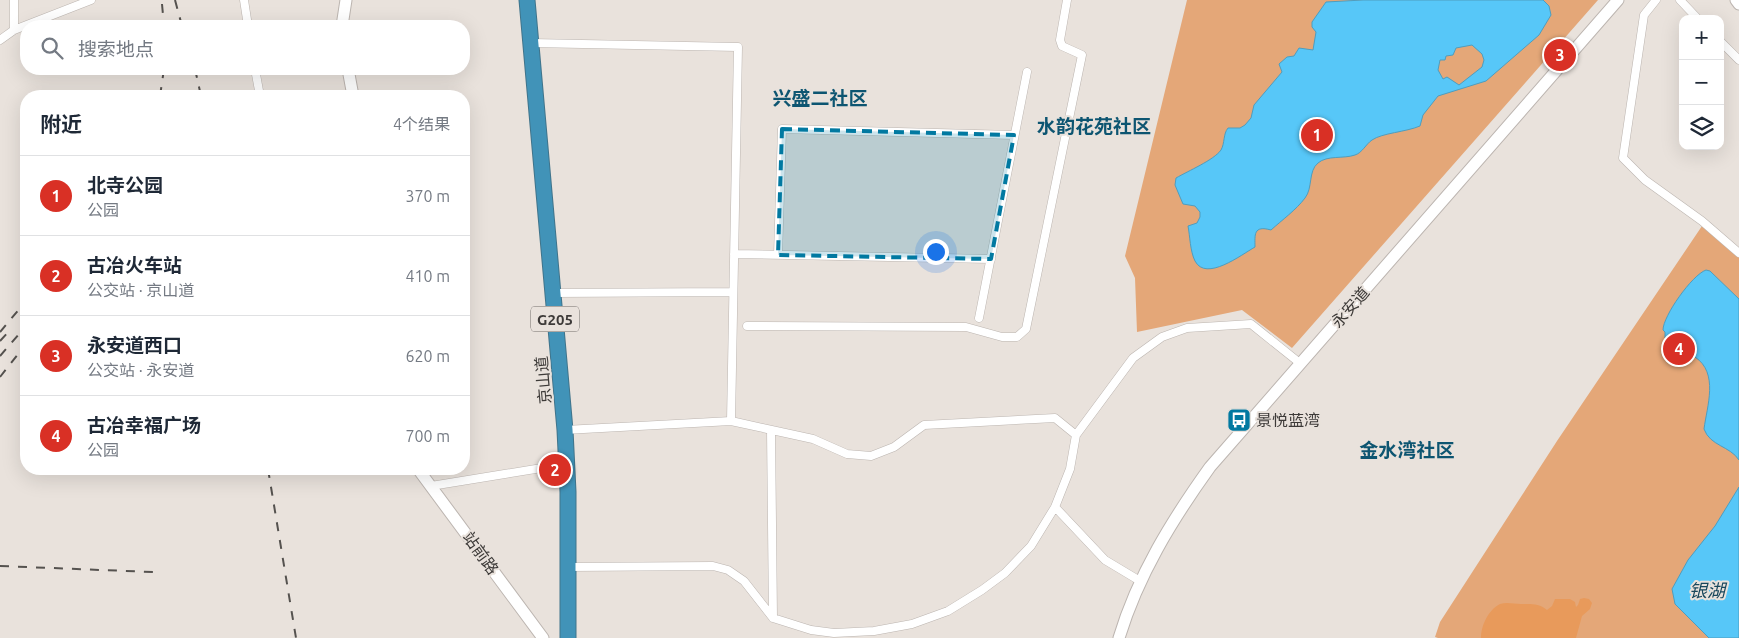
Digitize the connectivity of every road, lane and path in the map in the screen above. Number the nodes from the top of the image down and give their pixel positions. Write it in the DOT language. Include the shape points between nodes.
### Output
graph roads {
  1 [pos="14,0"];
  2 [pos="90,0"];
  3 [pos="244,0"];
  4 [pos="346,0"];
  5 [pos="528,0"];
  6 [pos="1067,0"];
  7 [pos="1618,0"];
  8 [pos="1656,0"];
  9 [pos="1680,0"];
  10 [pos="1736,0"];
  11 [pos="1739,4"];
  12 [pos="1694,15"];
  13 [pos="39,20"];
  14 [pos="247,20"];
  15 [pos="343,20"];
  16 [pos="20,28"];
  17 [pos="14,30"];
  18 [pos="0,40"];
  19 [pos="531,43"];
  20 [pos="1724,45"];
  21 [pos="1739,60"];
  22 [pos="1027,72"];
  23 [pos="256,75"];
  24 [pos="349,75"];
  25 [pos="259,90"];
  26 [pos="352,90"];
  27 [pos="1014,134"];
  28 [pos="1739,252"];
  29 [pos="734,254"];
  30 [pos="778,255"];
  31 [pos="990,259"];
  32 [pos="733,292"];
  33 [pos="553,293"];
  34 [pos="979,318"];
  35 [pos="746,326"];
  36 [pos="1301,364"];
  37 [pos="731,421"];
  38 [pos="565,430"];
  39 [pos="771,430"];
  40 [pos="1076,435"];
  41 [pos="566,464"];
  42 [pos="423,475"];
  43 [pos="431,486"];
  44 [pos="1055,507"];
  45 [pos="568,567"];
  46 [pos="1140,581"];
  47 [pos="773,618"];
  48 [pos="543,638"];
  49 [pos="568,638"];
  50 [pos="1119,638"];
  1 -- 17 [label="street"];
  2 -- 13 [label="street"];
  3 -- 14 [label="street"];
  4 -- 15 [label="main road"];
  5 -- 19 [label="highway, 京山道 / G205"];
  6 -- 35 [label="street" via="1060,40 1062,46 1082,55 1026,330 1017,337 966,327"];
  7 -- 36 [label="main road, 永安道"];
  8 -- 28 [label="street" via="1644,15 1623,158 1645,180"];
  9 -- 12 [label="street"];
  10 -- 11 [label="main road"];
  16 -- 17 [label="street"];
  17 -- 18 [label="street"];
  19 -- 29 [label="street" via="738,47"];
  19 -- 33 [label="highway, 京山道 / G205"];
  20 -- 21 [label="street"];
  22 -- 27 [label="street"];
  23 -- 25 [label="street"];
  24 -- 26 [label="main road"];
  27 -- 30 [label="street" via="782,129"];
  27 -- 31 [label="street"];
  29 -- 30 [label="street"];
  29 -- 32 [label="street"];
  30 -- 31 [label="street"];
  31 -- 34 [label="street"];
  32 -- 33 [label="street"];
  32 -- 37 [label="street"];
  33 -- 38 [label="highway, 京山道 / G205"];
  36 -- 40 [label="street" via="1251,324 1187,328 1162,337 1133,358"];
  36 -- 46 [label="main road, 永安道" via="1210,467 1177,513"];
  37 -- 38 [label="street"];
  37 -- 39 [label="street"];
  38 -- 41 [label="highway, 京山道 / G205"];
  39 -- 40 [label="street" via="814,439 847,454 871,456 894,447 924,425 1055,418"];
  39 -- 47 [label="street"];
  40 -- 44 [label="street" via="1070,470"];
  41 -- 43 [label="street"];
  41 -- 45 [label="highway, 京山道 / G205"];
  42 -- 43 [label="main road, 站前路"];
  43 -- 48 [label="main road, 站前路"];
  44 -- 46 [label="street" via="1105,560"];
  44 -- 47 [label="street" via="1031,546 1005,573 948,611 912,624 874,631 834,633 811,630"];
  45 -- 47 [label="street" via="713,566 728,570 744,581"];
  45 -- 49 [label="highway, 京山道 / G205"];
  46 -- 50 [label="main road, 永安道"];
}
